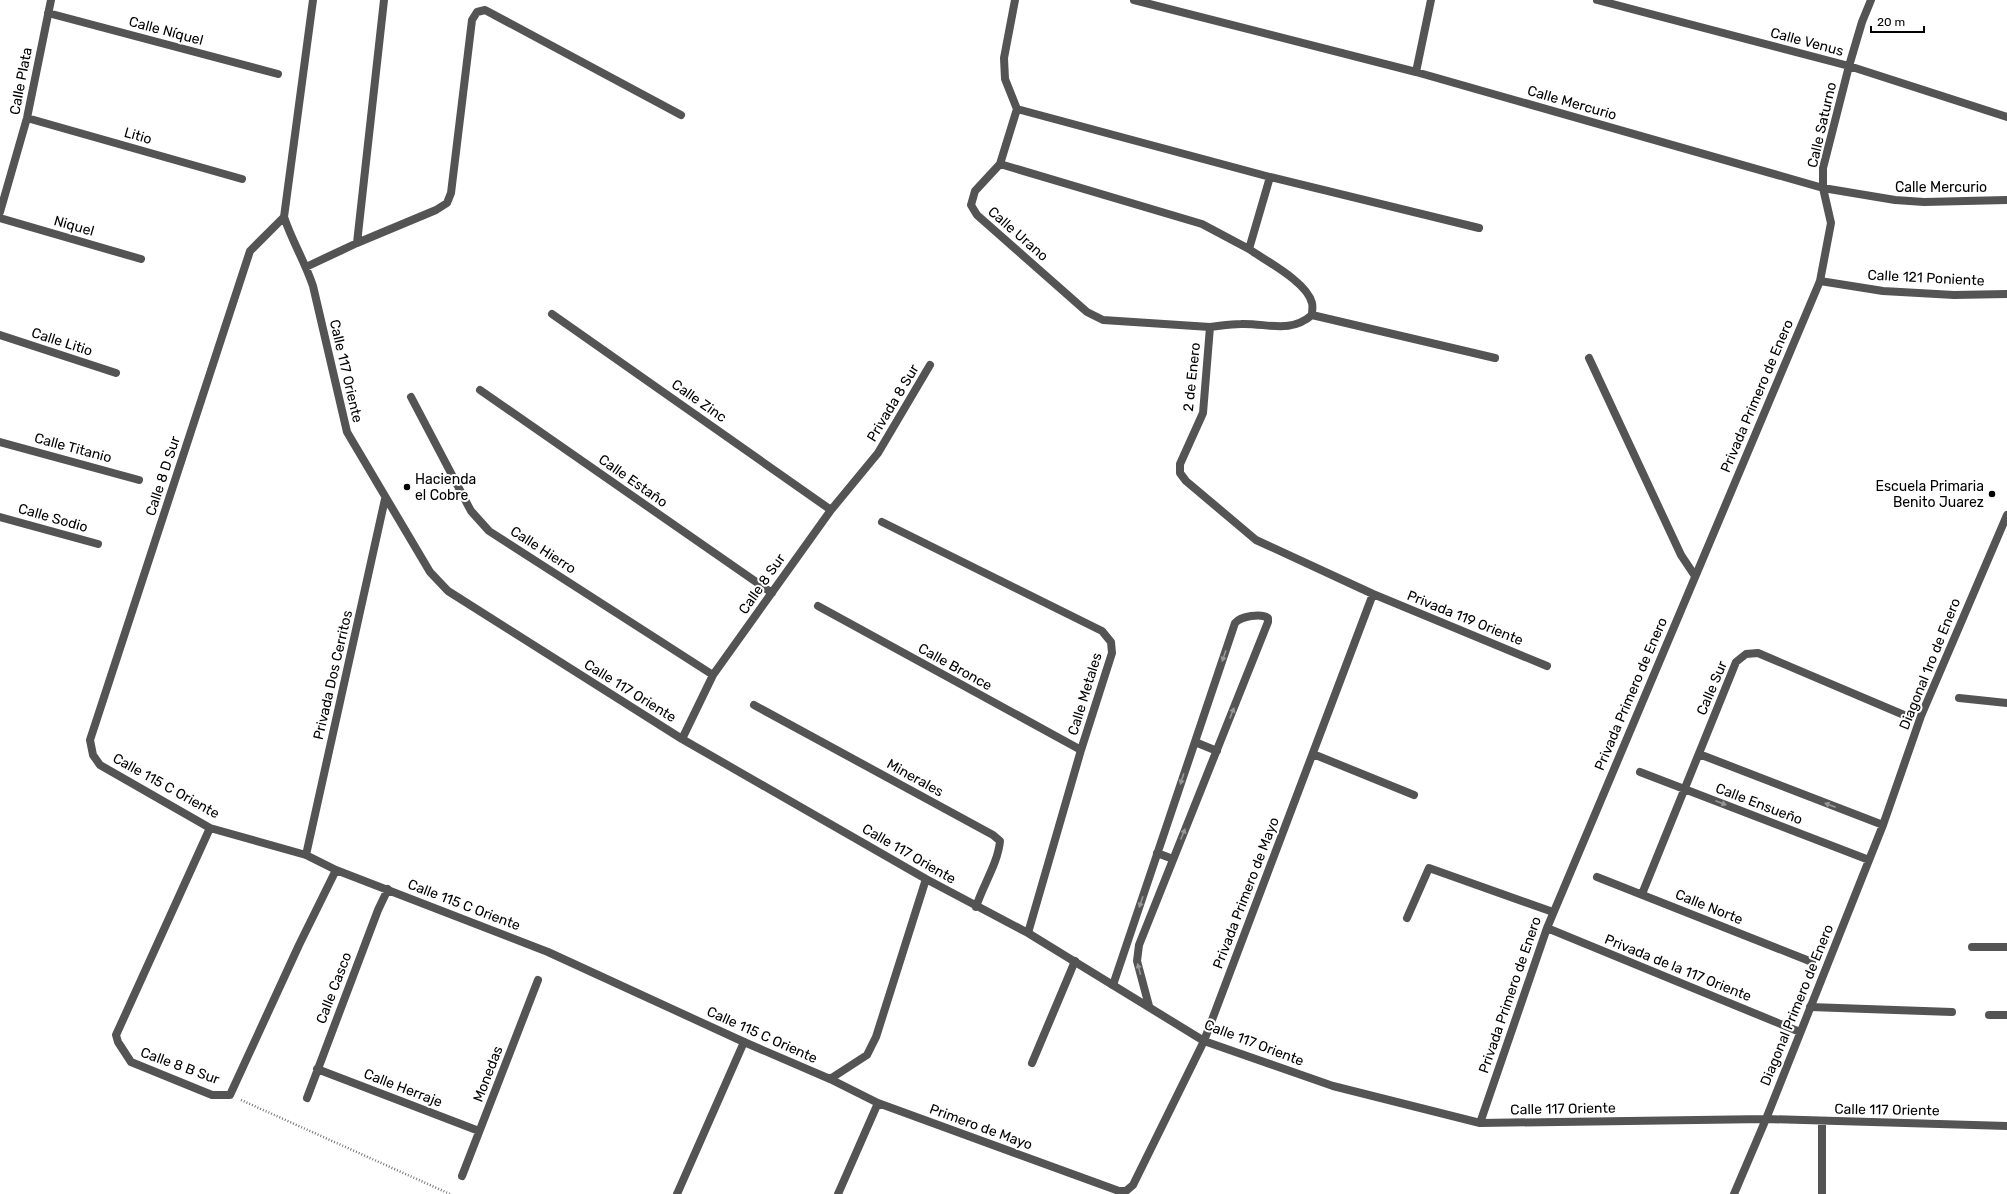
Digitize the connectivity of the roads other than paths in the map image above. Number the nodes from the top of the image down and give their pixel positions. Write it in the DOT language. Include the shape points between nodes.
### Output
graph roads {
  1 [pos="51,0"];
  2 [pos="313,0"];
  3 [pos="384,0"];
  4 [pos="1015,0"];
  5 [pos="1134,0"];
  6 [pos="1431,0"];
  7 [pos="1597,0"];
  8 [pos="1871,0"];
  9 [pos="48,13"];
  10 [pos="1849,66"];
  11 [pos="1416,72"];
  12 [pos="278,74"];
  13 [pos="1018,109"];
  14 [pos="681,115"];
  15 [pos="2007,117"];
  16 [pos="27,118"];
  17 [pos="1000,164"];
  18 [pos="1270,177"];
  19 [pos="242,179"];
  20 [pos="1823,188"];
  21 [pos="2007,200"];
  22 [pos="0,212"];
  23 [pos="284,217"];
  24 [pos="0,218"];
  25 [pos="1479,228"];
  26 [pos="357,243"];
  27 [pos="1249,249"];
  28 [pos="141,259"];
  29 [pos="306,267"];
  30 [pos="1820,281"];
  31 [pos="2007,294"];
  32 [pos="552,314"];
  33 [pos="1312,315"];
  34 [pos="1210,327"];
  35 [pos="0,336"];
  36 [pos="1495,358"];
  37 [pos="1589,358"];
  38 [pos="930,366"];
  39 [pos="116,373"];
  40 [pos="480,390"];
  41 [pos="411,397"];
  42 [pos="0,442"];
  43 [pos="878,453"];
  44 [pos="139,480"];
  45 [pos="385,499"];
  46 [pos="831,510"];
  47 [pos="2007,515"];
  48 [pos="0,517"];
  49 [pos="882,522"];
  50 [pos="98,544"];
  51 [pos="1695,576"];
  52 [pos="772,593"];
  53 [pos="1373,594"];
  54 [pos="818,606"];
  55 [pos="1547,666"];
  56 [pos="713,675"];
  57 [pos="1959,698"];
  58 [pos="2007,704"];
  59 [pos="754,705"];
  60 [pos="1904,715"];
  61 [pos="682,739"];
  62 [pos="1195,742"];
  63 [pos="1081,750"];
  64 [pos="1216,751"];
  65 [pos="1313,754"];
  66 [pos="1699,754"];
  67 [pos="93,755"];
  68 [pos="1640,772"];
  69 [pos="1685,789"];
  70 [pos="1414,795"];
  71 [pos="1883,825"];
  72 [pos="210,828"];
  73 [pos="1158,854"];
  74 [pos="306,856"];
  75 [pos="1173,859"];
  76 [pos="1869,860"];
  77 [pos="336,870"];
  78 [pos="1597,877"];
  79 [pos="926,879"];
  80 [pos="388,889"];
  81 [pos="1642,894"];
  82 [pos="976,907"];
  83 [pos="1553,912"];
  84 [pos="1407,918"];
  85 [pos="1547,928"];
  86 [pos="1028,933"];
  87 [pos="1972,947"];
  88 [pos="2007,947"];
  89 [pos="1075,961"];
  90 [pos="1812,962"];
  91 [pos="538,980"];
  92 [pos="1114,985"];
  93 [pos="1149,1006"];
  94 [pos="1810,1007"];
  95 [pos="1952,1012"];
  96 [pos="1989,1015"];
  97 [pos="2007,1015"];
  98 [pos="1800,1032"];
  99 [pos="1204,1041"];
  100 [pos="744,1042"];
  101 [pos="1032,1063"];
  102 [pos="317,1069"];
  103 [pos="830,1079"];
  104 [pos="307,1098"];
  105 [pos="878,1103"];
  106 [pos="1766,1119"];
  107 [pos="1822,1121"];
  108 [pos="1480,1123"];
  109 [pos="2007,1126"];
  110 [pos="479,1131"];
  111 [pos="462,1176"];
  112 [pos="1126,1191"];
  113 [pos="677,1194"];
  114 [pos="838,1194"];
  115 [pos="1734,1194"];
  116 [pos="1822,1194"];
  1 -- 9 [label="street, Calle Plata"];
  2 -- 23 [label="street, Calle 117 Oriente"];
  3 -- 26 [label="street"];
  4 -- 13 [label="street" via="1004,58 1005,79"];
  5 -- 11 [label="street, Calle Mercurio"];
  6 -- 11 [label="street"];
  7 -- 10 [label="street, Calle Venus"];
  8 -- 10 [label="street, Calle Saturno"];
  9 -- 12 [label="street, Calle Níquel"];
  9 -- 16 [label="street, Calle Plata"];
  10 -- 15 [label="street, Calle Venus"];
  10 -- 20 [label="street, Calle Saturno" via="1823,168"];
  11 -- 20 [label="street, Calle Mercurio"];
  13 -- 17 [label="street, Calle Urano"];
  13 -- 18 [label="street"];
  14 -- 26 [label="street" via="485,10 477,12 472,20 451,193 447,202 436,210"];
  16 -- 19 [label="street, Litio"];
  16 -- 22 [label="street, Calle Plata"];
  17 -- 27 [label="street" via="1202,224"];
  17 -- 34 [label="street, Calle Urano" via="975,191 971,206 977,215 1088,312 1103,320 1116,322"];
  18 -- 25 [label="street"];
  18 -- 27 [label="street"];
  20 -- 21 [label="street, Calle Mercurio" via="1895,200 1924,202"];
  20 -- 30 [label="street, Calle Saturno" via="1831,223"];
  23 -- 29 [label="street, Calle 117 Oriente" via="293,243"];
  23 -- 67 [label="street, Calle 8 D Sur" via="250,251 90,740"];
  24 -- 28 [label="street, Niquel"];
  26 -- 29 [label="street"];
  27 -- 33 [label="street" via="1307,291 1312,304"];
  29 -- 45 [label="street, Calle 117 Oriente" via="313,286 347,432"];
  30 -- 31 [label="street, Calle 121 Poniente" via="1883,291 1954,295"];
  30 -- 51 [label="street, Privada Primero de Enero"];
  32 -- 46 [label="street, Calle Zinc"];
  33 -- 34 [label="street, 2 de Enero" via="1303,323 1287,327 1240,324"];
  33 -- 36 [label="street"];
  34 -- 53 [label="street, 2 de Enero" via="1203,413 1180,464 1180,473 1186,481 1256,540"];
  35 -- 39 [label="street, Calle Litio"];
  37 -- 51 [label="street" via="1681,555"];
  38 -- 43 [label="street, Privada 8 Sur"];
  40 -- 52 [label="street, Calle Estaño"];
  41 -- 56 [label="street, Calle Hierro" via="471,511 484,526"];
  42 -- 44 [label="street, Calle Titanio"];
  43 -- 46 [label="street, Calle 8 Sur"];
  45 -- 61 [label="street, Calle 117 Oriente" via="430,572 448,591"];
  45 -- 74 [label="street, Privada Dos Cerritos"];
  46 -- 52 [label="street, Calle 8 Sur"];
  47 -- 71 [label="street, Diagonal 1ro de Enero" via="1921,716"];
  48 -- 50 [label="street, Calle Sodio"];
  49 -- 63 [label="street, Calle Metales" via="1102,631 1111,642 1112,653"];
  51 -- 83 [label="street, Privada Primero de Enero"];
  52 -- 56 [label="street, Calle 8 Sur"];
  53 -- 55 [label="street, Privada 119 Oriente"];
  53 -- 65 [label="street, Privada Primero de Mayo"];
  54 -- 63 [label="street, Calle Bronce"];
  56 -- 61 [label="street, Calle 8 Sur"];
  57 -- 58 [label="street"];
  59 -- 82 [label="street, Minerales" via="1000,841 999,852"];
  60 -- 66 [label="street, Calle Sur" via="1758,653 1746,654 1736,662"];
  61 -- 79 [label="street, Calle 117 Oriente"];
  62 -- 64 [label="street"];
  64 -- 62 [label="street, one-way" via="1268,622 1265,616 1242,618 1235,623"];
  62 -- 73 [label="street, one-way"];
  63 -- 86 [label="street, Calle Metales"];
  75 -- 64 [label="street, one-way"];
  65 -- 70 [label="street"];
  65 -- 99 [label="street, Privada Primero de Mayo"];
  66 -- 69 [label="street, Calle Sur"];
  71 -- 66 [label="street, Calle Ensueño, one-way"];
  67 -- 72 [label="street, Calle 115 C Oriente" via="100,765"];
  68 -- 69 [label="street, Calle Ensueño"];
  69 -- 76 [label="street, Calle Ensueño, one-way"];
  69 -- 81 [label="street, Calle Sur"];
  71 -- 76 [label="street, Diagonal Primero de Enero"];
  72 -- 74 [label="street, Calle 115 C Oriente"];
  72 -- 77 [label="street, Calle 8 B Sur" via="116,1035 131,1062 212,1095 230,1096 298,945"];
  73 -- 75 [label="street"];
  73 -- 92 [label="street, one-way"];
  74 -- 77 [label="street, Calle 115 C Oriente"];
  93 -- 75 [label="street, one-way" via="1137,952"];
  76 -- 94 [label="street, Diagonal Primero de Enero"];
  77 -- 80 [label="street, Calle 115 C Oriente"];
  78 -- 81 [label="street, Calle Norte"];
  79 -- 82 [label="street, Calle 117 Oriente"];
  79 -- 103 [label="street" via="876,1037 867,1055"];
  80 -- 100 [label="street, Calle 115 C Oriente" via="548,952"];
  80 -- 102 [label="street, Calle Casco"];
  81 -- 90 [label="street, Calle Norte"];
  82 -- 86 [label="street, Calle 117 Oriente"];
  83 -- 84 [label="street" via="1429,868"];
  83 -- 85 [label="street, Privada Primero de Enero"];
  85 -- 98 [label="street, Privada de la 117 Oriente"];
  85 -- 108 [label="street, Privada Primero de Enero"];
  86 -- 89 [label="street, Calle 117 Oriente"];
  87 -- 88 [label="street"];
  89 -- 92 [label="street, Calle 117 Oriente"];
  89 -- 101 [label="street"];
  91 -- 110 [label="street, Monedas"];
  92 -- 93 [label="street, Calle 117 Oriente"];
  93 -- 99 [label="street, Calle 117 Oriente"];
  94 -- 95 [label="street"];
  94 -- 98 [label="street, Diagonal Primero de Enero"];
  96 -- 97 [label="street"];
  98 -- 106 [label="street, Diagonal Primero de Enero"];
  99 -- 108 [label="street, Calle 117 Oriente" via="1333,1086"];
  99 -- 112 [label="street, Privada Primero de Mayo" via="1133,1185"];
  100 -- 103 [label="street, Calle 115 C Oriente"];
  100 -- 113 [label="street"];
  102 -- 104 [label="street, Calle Casco"];
  102 -- 110 [label="street, Calle Herraje"];
  103 -- 105 [label="street, Primero de Mayo"];
  105 -- 112 [label="street, Primero de Mayo" via="1119,1191"];
  105 -- 114 [label="street"];
  106 -- 107 [label="street, Calle 117 Oriente"];
  106 -- 108 [label="street, Calle 117 Oriente"];
  106 -- 115 [label="street, Diagonal Primero de Enero"];
  107 -- 109 [label="street, Calle 117 Oriente"];
  107 -- 116 [label="street"];
  110 -- 111 [label="street, Monedas"];
}
